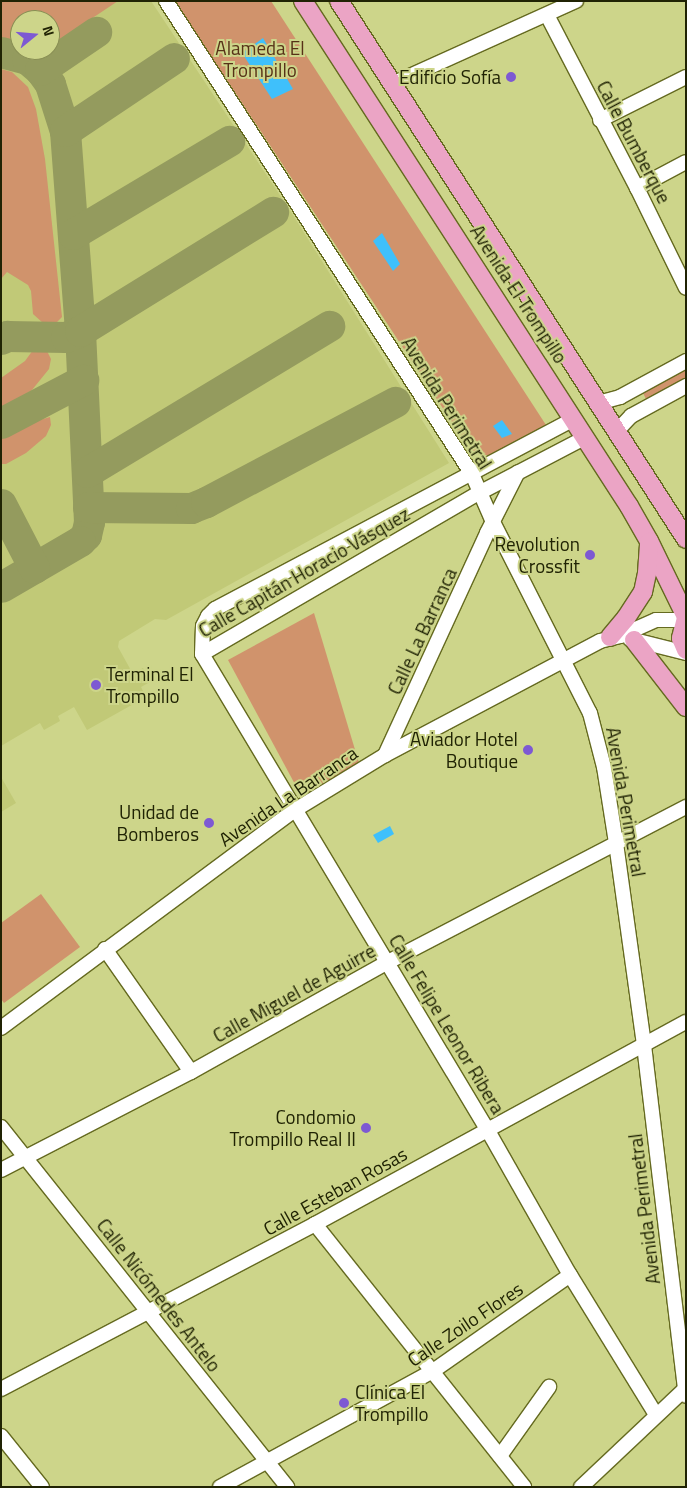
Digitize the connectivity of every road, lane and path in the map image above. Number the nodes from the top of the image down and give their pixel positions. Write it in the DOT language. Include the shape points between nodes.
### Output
graph roads {
  1 [pos="166,1"];
  2 [pos="303,1"];
  3 [pos="339,1"];
  4 [pos="576,1"];
  5 [pos="547,15"];
  6 [pos="686,77"];
  7 [pos="392,84"];
  8 [pos="600,120"];
  9 [pos="686,162"];
  10 [pos="637,188"];
  11 [pos="686,288"];
  12 [pos="686,361"];
  13 [pos="640,386"];
  14 [pos="686,386"];
  15 [pos="598,403"];
  16 [pos="649,405"];
  17 [pos="574,419"];
  18 [pos="616,432"];
  19 [pos="584,438"];
  20 [pos="518,472"];
  21 [pos="472,474"];
  22 [pos="479,492"];
  23 [pos="493,522"];
  24 [pos="683,532"];
  25 [pos="650,541"];
  26 [pos="685,618"];
  27 [pos="621,638"];
  28 [pos="686,652"];
  29 [pos="202,654"];
  30 [pos="564,661"];
  31 [pos="686,707"];
  32 [pos="385,755"];
  33 [pos="686,807"];
  34 [pos="294,810"];
  35 [pos="616,843"];
  36 [pos="105,949"];
  37 [pos="388,962"];
  38 [pos="686,1022"];
  39 [pos="1,1028"];
  40 [pos="644,1045"];
  41 [pos="191,1072"];
  42 [pos="1,1127"];
  43 [pos="488,1128"];
  44 [pos="25,1156"];
  45 [pos="1,1170"];
  46 [pos="316,1224"];
  47 [pos="570,1275"];
  48 [pos="148,1312"];
  49 [pos="433,1371"];
  50 [pos="549,1387"];
  51 [pos="1,1389"];
  52 [pos="685,1390"];
  53 [pos="656,1415"];
  54 [pos="1,1436"];
  55 [pos="500,1456"];
  56 [pos="267,1461"];
  57 [pos="42,1487"];
  58 [pos="220,1487"];
  59 [pos="287,1487"];
  60 [pos="524,1487"];
  61 [pos="581,1487"];
  1 -- 21 [label="street, Avenida Perimetral"];
  2 -- 17 [label="main road, Avenida El Trompillo"];
  3 -- 7 [label="main road, Avenida El Trompillo"];
  4 -- 5 [label="street"];
  5 -- 7 [label="street"];
  5 -- 8 [label="street, Calle Bumberque"];
  6 -- 8 [label="street"];
  7 -- 15 [label="main road, Avenida El Trompillo"];
  8 -- 10 [label="street, Calle Bumberque"];
  9 -- 10 [label="street"];
  10 -- 11 [label="street, Calle Bumberque"];
  12 -- 13 [label="street"];
  13 -- 15 [label="street" via="620,397"];
  13 -- 16 [label="street" via="637,399"];
  14 -- 16 [label="street"];
  15 -- 18 [label="main road, Avenida El Trompillo"];
  16 -- 18 [label="street" via="631,416"];
  17 -- 19 [label="main road, Avenida El Trompillo"];
  17 -- 21 [label="street, Calle Capitán Horacio Vásquez"];
  18 -- 24 [label="main road, Avenida El Trompillo"];
  19 -- 20 [label="street, Calle Capitán Horacio Vásquez"];
  19 -- 25 [label="main road, Avenida El Trompillo"];
  20 -- 22 [label="street, Calle Capitán Horacio Vásquez"];
  20 -- 23 [label="street, Calle La Barranca"];
  21 -- 22 [label="street, Avenida Perimetral"];
  21 -- 29 [label="street, Calle Capitán Horacio Vásquez" via="215,609 203,626"];
  22 -- 23 [label="street, Avenida Perimetral"];
  22 -- 29 [label="street, Calle Capitán Horacio Vásquez"];
  23 -- 30 [label="street, Avenida Perimetral"];
  23 -- 32 [label="street, Calle La Barranca"];
  25 -- 26 [label="main road, Avenida El Trompillo"];
  25 -- 27 [label="main road" via="642,592 626,618"];
  26 -- 27 [label="street, Avenida La Barranca" via="656,620"];
  26 -- 28 [label="main road" via="682,638"];
  27 -- 28 [label="street"];
  27 -- 30 [label="street, Avenida La Barranca"];
  27 -- 31 [label="main road"];
  29 -- 34 [label="street, Calle Felipe Leonor Ribera"];
  30 -- 32 [label="street, Avenida La Barranca"];
  30 -- 35 [label="street, Avenida Perimetral" via="590,713 604,767"];
  32 -- 34 [label="street, Avenida La Barranca"];
  33 -- 35 [label="street, Calle Miguel de Aguirre"];
  34 -- 36 [label="street, Avenida La Barranca"];
  34 -- 37 [label="street, Calle Felipe Leonor Ribera"];
  35 -- 37 [label="street, Calle Miguel de Aguirre"];
  35 -- 40 [label="street, Avenida Perimetral"];
  36 -- 39 [label="street, Avenida La Barranca"];
  36 -- 41 [label="street"];
  37 -- 41 [label="street, Calle Miguel de Aguirre"];
  37 -- 43 [label="street, Calle Felipe Leonor Ribera"];
  38 -- 40 [label="street, Calle Esteban Rosas"];
  40 -- 43 [label="street, Calle Esteban Rosas"];
  40 -- 52 [label="street, Avenida Perimetral"];
  41 -- 44 [label="street, Calle Miguel de Aguirre"];
  42 -- 44 [label="street, Calle Nicómedes Antelo"];
  43 -- 46 [label="street, Calle Esteban Rosas"];
  43 -- 47 [label="street, Calle Felipe Leonor Ribera"];
  44 -- 45 [label="street, Calle Miguel de Aguirre"];
  44 -- 48 [label="street, Calle Nicómedes Antelo"];
  46 -- 48 [label="street, Calle Esteban Rosas"];
  46 -- 49 [label="street"];
  47 -- 49 [label="street, Calle Zoilo Flores"];
  47 -- 53 [label="street, Calle Felipe Leonor Ribera"];
  48 -- 51 [label="street, Calle Esteban Rosas"];
  48 -- 56 [label="street, Calle Nicómedes Antelo"];
  49 -- 55 [label="street"];
  49 -- 56 [label="street, Calle Zoilo Flores"];
  50 -- 55 [label="street"];
  52 -- 53 [label="street"];
  53 -- 61 [label="street"];
  54 -- 57 [label="street"];
  55 -- 60 [label="street"];
  56 -- 58 [label="street, Calle Zoilo Flores"];
  56 -- 59 [label="street, Calle Nicómedes Antelo"];
}
